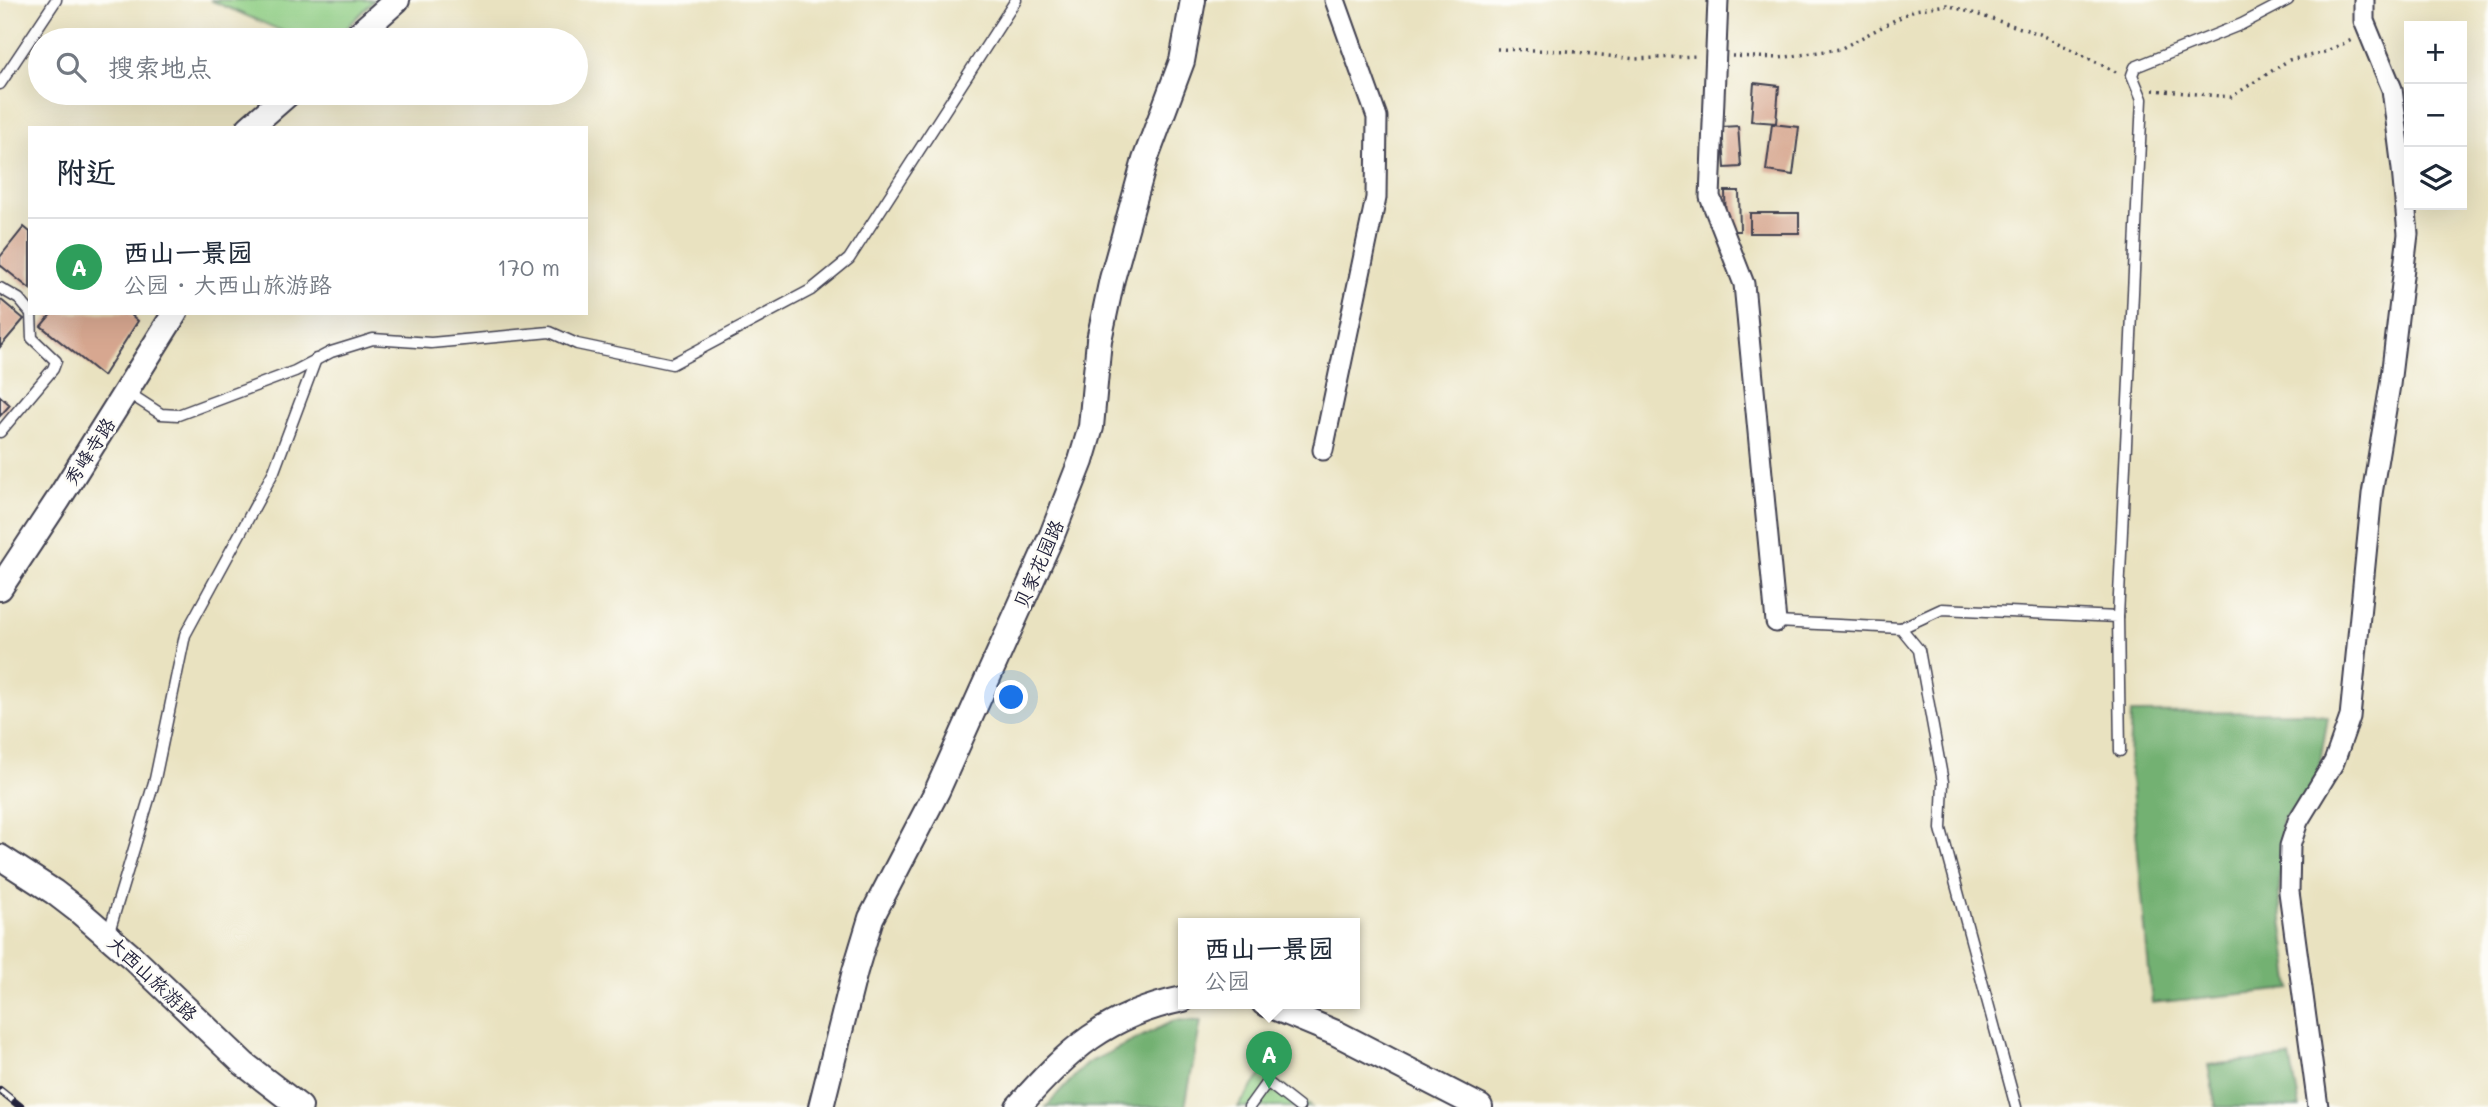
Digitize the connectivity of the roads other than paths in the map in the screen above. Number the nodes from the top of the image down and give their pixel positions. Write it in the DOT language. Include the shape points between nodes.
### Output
graph roads {
  1 [pos="55,0"];
  2 [pos="397,0"];
  3 [pos="1016,0"];
  4 [pos="1193,0"];
  5 [pos="1335,0"];
  6 [pos="1718,0"];
  7 [pos="2288,0"];
  8 [pos="2364,0"];
  9 [pos="37,28"];
  10 [pos="366,28"];
  11 [pos="28,42"];
  12 [pos="0,85"];
  13 [pos="275,105"];
  14 [pos="251,126"];
  15 [pos="0,288"];
  16 [pos="28,310"];
  17 [pos="30,315"];
  18 [pos="174,315"];
  19 [pos="316,359"];
  20 [pos="127,392"];
  21 [pos="0,432"];
  22 [pos="1323,450"];
  23 [pos="0,588"];
  24 [pos="2118,617"];
  25 [pos="1776,622"];
  26 [pos="1901,628"];
  27 [pos="2120,751"];
  28 [pos="0,857"];
  29 [pos="108,935"];
  30 [pos="1178,1000"];
  31 [pos="1278,1009"];
  32 [pos="300,1107"];
  33 [pos="821,1107"];
  34 [pos="1017,1107"];
  35 [pos="1249,1107"];
  36 [pos="1299,1107"];
  37 [pos="1480,1107"];
  38 [pos="2016,1107"];
  39 [pos="2318,1107"];
  1 -- 9 [label="lane"];
  2 -- 10 [label="street"];
  3 -- 19 [label="lane" via="849,259 811,290 672,365 578,344 550,332 431,343 373,340"];
  4 -- 33 [label="street, 贝家花园路" via="1182,61 1145,160 1112,279 1099,340 1091,427 1081,461 941,781 871,918"];
  5 -- 22 [label="street" via="1377,117 1376,198"];
  6 -- 25 [label="street" via="1710,198 1744,284"];
  7 -- 24 [label="lane" via="2242,24 2135,67 2132,75 2142,99"];
  8 -- 39 [label="street" via="2364,22 2392,89 2408,234 2372,494 2350,717 2334,762 2298,821 2290,846 2289,892"];
  11 -- 12 [label="lane"];
  13 -- 14 [label="street"];
  15 -- 16 [label="lane"];
  17 -- 21 [label="lane" via="32,338 56,361"];
  18 -- 20 [label="street, 秀峰寺路"];
  19 -- 20 [label="lane" via="178,415 160,414"];
  19 -- 29 [label="lane" via="274,471 185,635 155,779"];
  20 -- 23 [label="street, 秀峰寺路"];
  24 -- 26 [label="lane" via="1942,610"];
  24 -- 27 [label="lane"];
  25 -- 26 [label="lane"];
  26 -- 38 [label="lane" via="1919,650 1943,782 1941,828"];
  28 -- 29 [label="street, 大西山旅游路"];
  29 -- 32 [label="street, 大西山旅游路" via="244,1064"];
  30 -- 34 [label="street" via="1112,1022 1063,1059"];
  31 -- 37 [label="street" via="1336,1033"];
  35 -- 36 [label="lane" via="1267,1082"];
}
